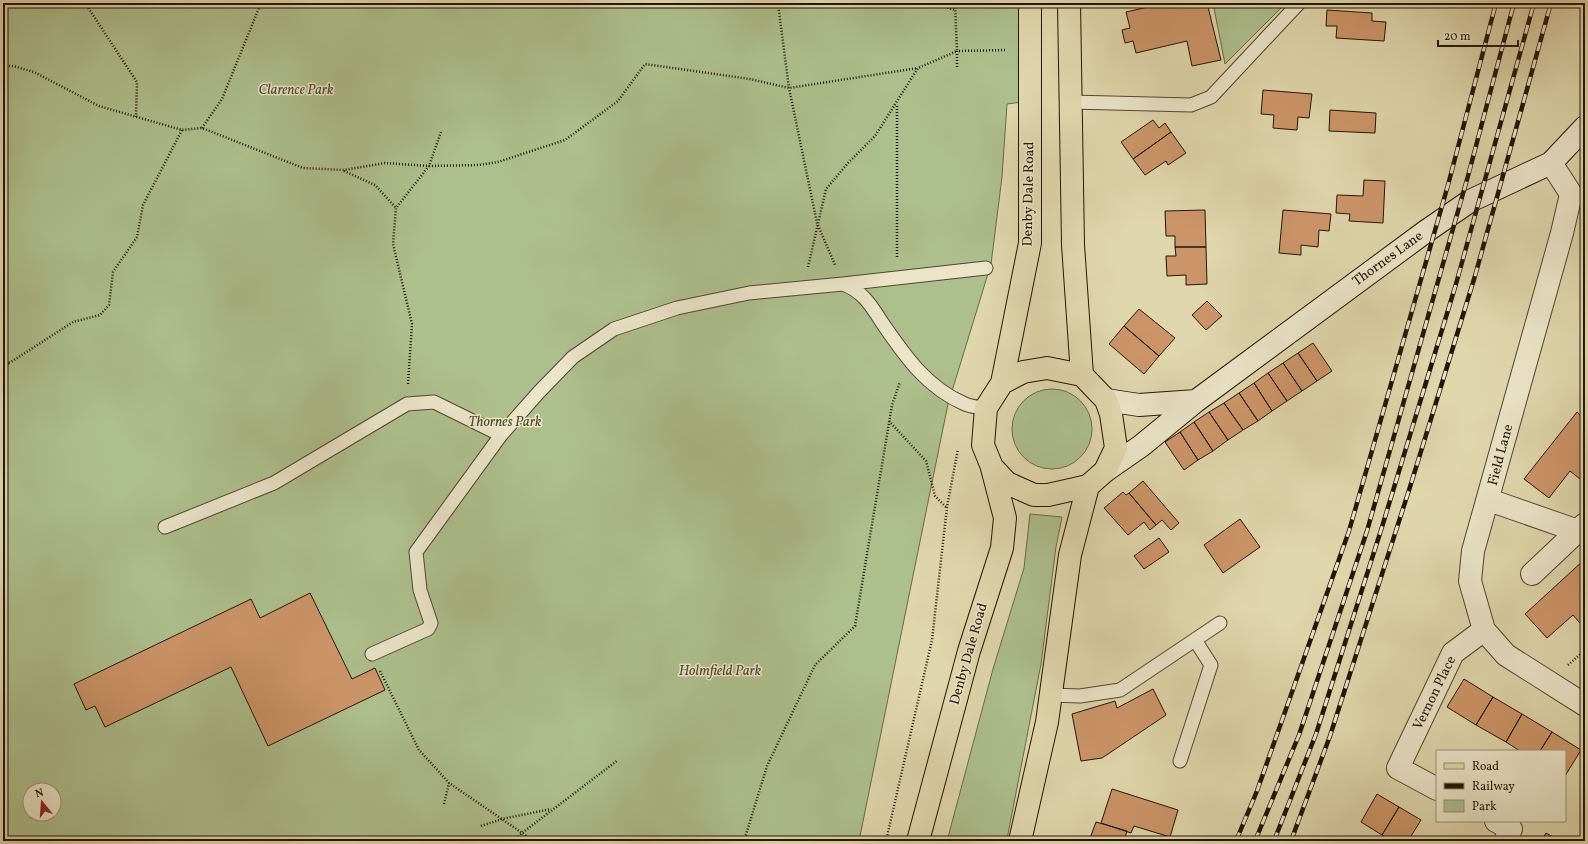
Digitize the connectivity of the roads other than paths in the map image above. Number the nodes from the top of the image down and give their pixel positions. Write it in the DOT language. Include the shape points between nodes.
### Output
graph roads {
  1 [pos="1030,3"];
  2 [pos="1070,3"];
  3 [pos="1299,3"];
  4 [pos="1071,102"];
  5 [pos="1585,127"];
  6 [pos="1550,162"];
  7 [pos="986,268"];
  8 [pos="843,284"];
  9 [pos="1082,375"];
  10 [pos="1002,383"];
  11 [pos="1106,400"];
  12 [pos="1196,401"];
  13 [pos="986,408"];
  14 [pos="501,435"];
  15 [pos="992,467"];
  16 [pos="1105,471"];
  17 [pos="1088,486"];
  18 [pos="1489,500"];
  19 [pos="165,527"];
  20 [pos="1581,528"];
  21 [pos="1532,574"];
  22 [pos="1220,623"];
  23 [pos="1484,630"];
  24 [pos="1195,640"];
  25 [pos="372,654"];
  26 [pos="1051,695"];
  27 [pos="1585,705"];
  28 [pos="1180,760"];
  29 [pos="1436,788"];
  30 [pos="918,841"];
  31 [pos="1020,841"];
  1 -- 10 [label="main road, Denby Dale Road" via="1030,243"];
  2 -- 4 [label="main road"];
  3 -- 4 [label="lane" via="1211,97 1191,105"];
  4 -- 9 [label="main road" via="1073,245"];
  5 -- 6 [label="street, Thornes Lane"];
  6 -- 12 [label="street, Thornes Lane" via="1470,201"];
  6 -- 18 [label="street, Field Lane" via="1571,194"];
  7 -- 8 [label="lane"];
  8 -- 13 [label="lane" via="853,287 869,302 908,360 925,378 966,405"];
  8 -- 14 [label="lane" via="749,293 677,308 614,329 573,357"];
  9 -- 10 [label="main road" via="1047,368 1023,372"];
  9 -- 11 [label="main road"];
  10 -- 13 [label="main road"];
  11 -- 12 [label="street" via="1139,405"];
  11 -- 16 [label="main road" via="1111,414 1116,448"];
  12 -- 16 [label="street, Thornes Lane" via="1141,446"];
  13 -- 15 [label="main road" via="983,445"];
  14 -- 19 [label="lane" via="434,402 407,404 274,482"];
  14 -- 25 [label="lane" via="416,552 420,590 431,623 428,629"];
  15 -- 17 [label="main road" via="1007,484 1034,495 1048,496"];
  15 -- 30 [label="main road, Denby Dale Road" via="1005,518 1002,548 969,651"];
  16 -- 17 [label="main road"];
  17 -- 26 [label="main road" via="1070,555"];
  18 -- 20 [label="street"];
  18 -- 23 [label="street, Field Lane" via="1474,551 1470,581"];
  20 -- 21 [label="street"];
  22 -- 24 [label="lane"];
  23 -- 27 [label="street, Field Lane" via="1506,655"];
  23 -- 29 [label="street, Vernon Place" via="1453,653 1398,768"];
  24 -- 26 [label="lane" via="1120,690 1080,696"];
  24 -- 28 [label="lane" via="1211,665"];
  26 -- 31 [label="main road"];
}
